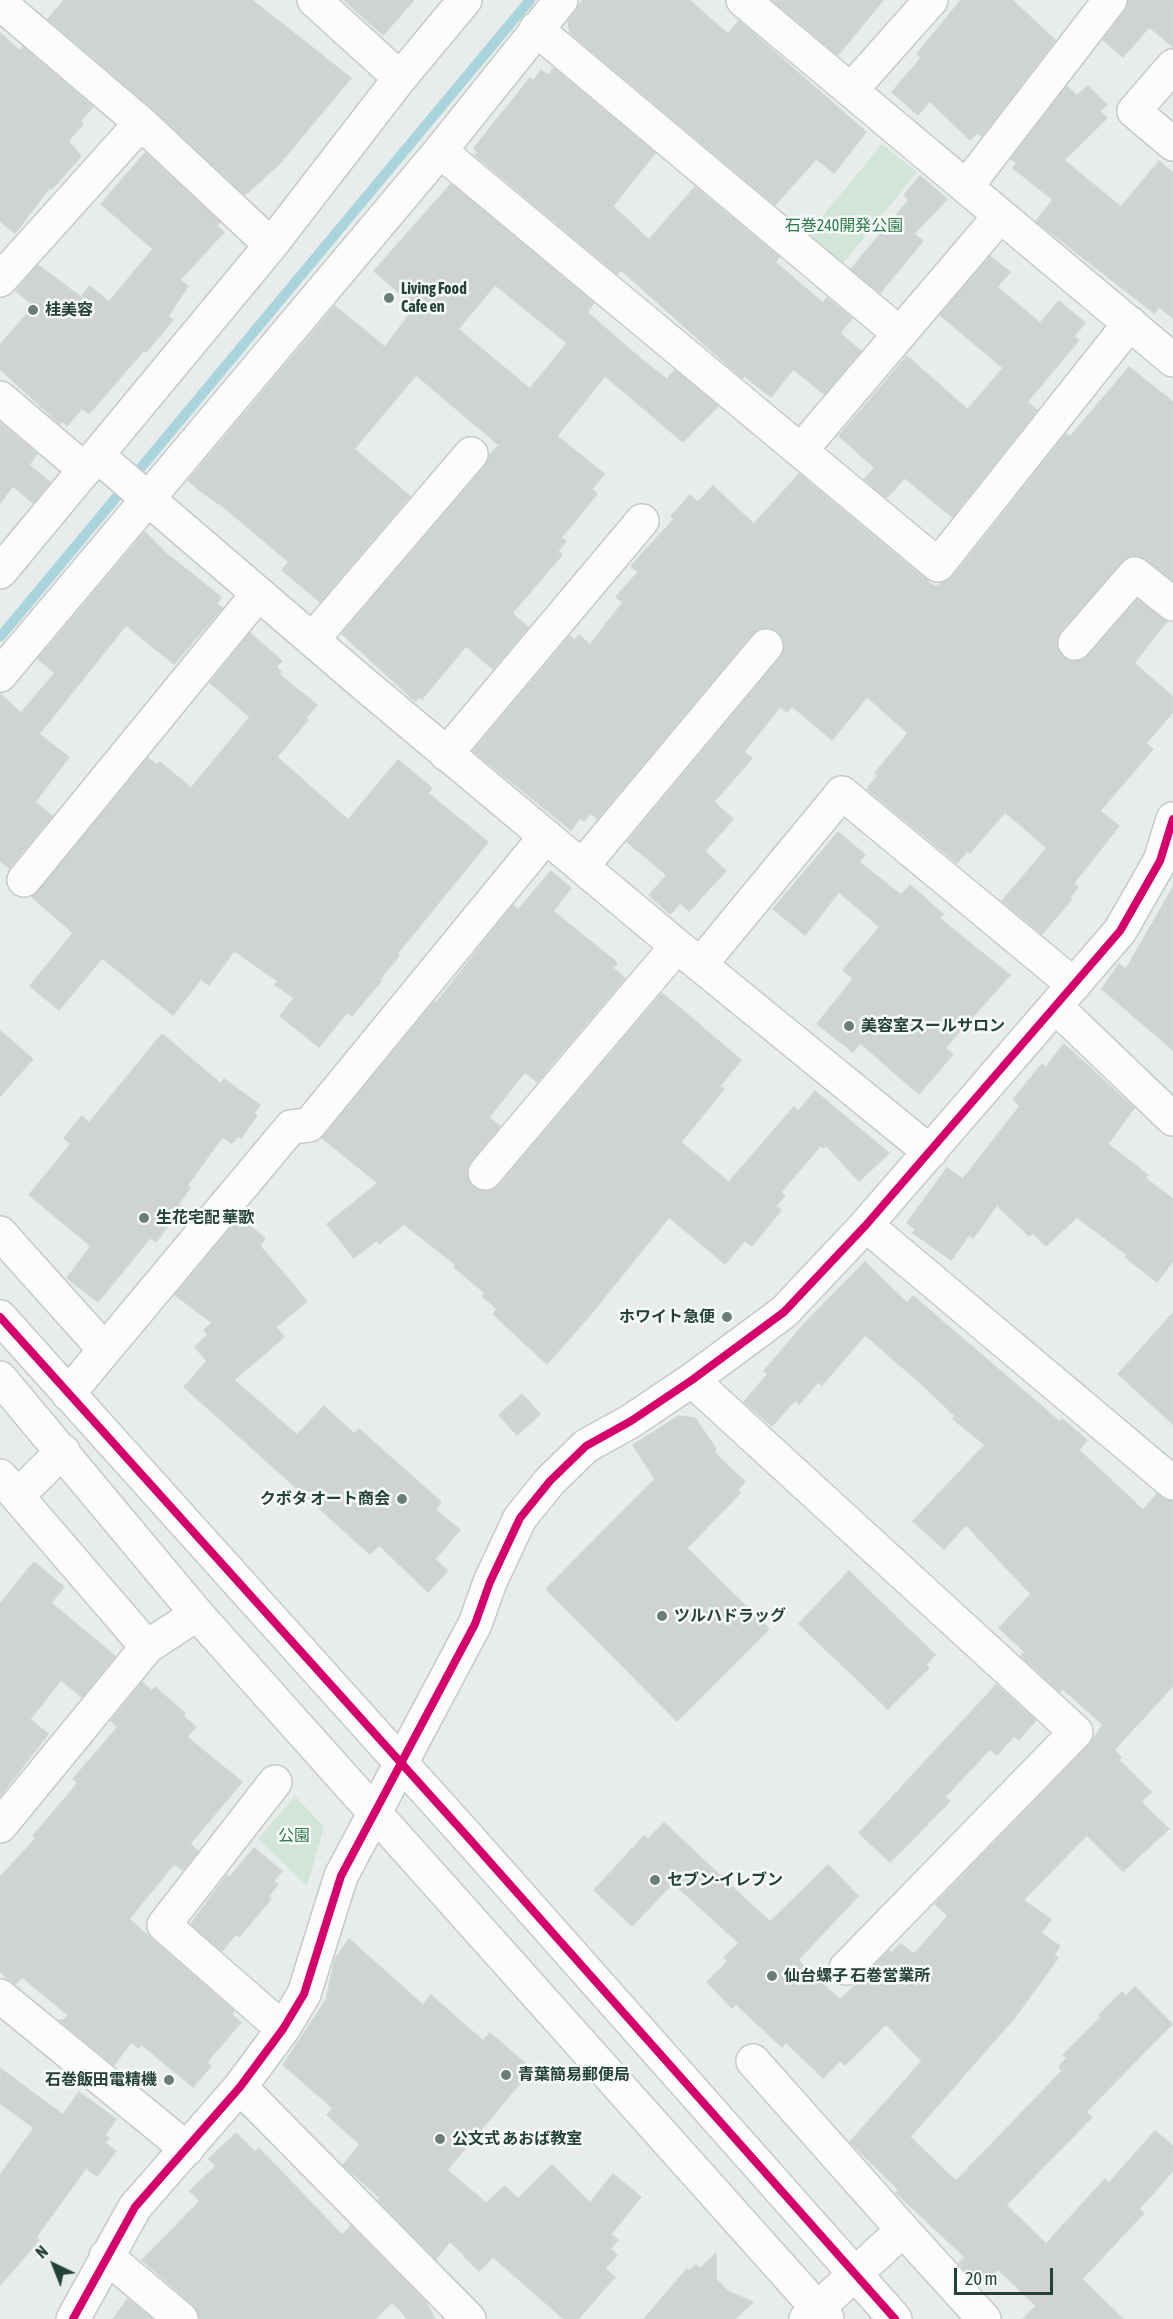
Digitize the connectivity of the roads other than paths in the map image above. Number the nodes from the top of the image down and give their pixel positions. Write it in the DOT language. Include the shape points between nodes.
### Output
graph roads {
  1 [pos="314,0"];
  2 [pos="465,0"];
  3 [pos="561,0"];
  4 [pos="743,0"];
  5 [pos="931,0"];
  6 [pos="1110,0"];
  7 [pos="0,3"];
  8 [pos="536,29"];
  9 [pos="1173,66"];
  10 [pos="400,78"];
  11 [pos="851,90"];
  12 [pos="141,123"];
  13 [pos="1173,144"];
  14 [pos="440,151"];
  15 [pos="966,187"];
  16 [pos="1000,216"];
  17 [pos="271,245"];
  18 [pos="0,280"];
  19 [pos="1130,324"];
  20 [pos="900,334"];
  21 [pos="1173,360"];
  22 [pos="0,399"];
  23 [pos="801,450"];
  24 [pos="471,454"];
  25 [pos="116,476"];
  26 [pos="642,521"];
  27 [pos="0,572"];
  28 [pos="258,594"];
  29 [pos="1173,604"];
  30 [pos="312,640"];
  31 [pos="1075,643"];
  32 [pos="766,646"];
  33 [pos="0,675"];
  34 [pos="446,754"];
  35 [pos="1173,819"];
  36 [pos="546,836"];
  37 [pos="583,865"];
  38 [pos="24,880"];
  39 [pos="688,956"];
  40 [pos="1065,996"];
  41 [pos="1173,1119"];
  42 [pos="930,1152"];
  43 [pos="485,1173"];
  44 [pos="866,1225"];
  45 [pos="0,1233"];
  46 [pos="0,1317"];
  47 [pos="104,1350"];
  48 [pos="0,1378"];
  49 [pos="692,1380"];
  50 [pos="68,1394"];
  51 [pos="63,1451"];
  52 [pos="1173,1483"];
  53 [pos="9,1486"];
  54 [pos="197,1614"];
  55 [pos="147,1647"];
  56 [pos="399,1764"];
  57 [pos="275,1782"];
  58 [pos="373,1813"];
  59 [pos="0,1826"];
  60 [pos="846,1968"];
  61 [pos="0,1996"];
  62 [pos="283,2030"];
  63 [pos="753,2061"];
  64 [pos="240,2087"];
  65 [pos="187,2149"];
  66 [pos="903,2230"];
  67 [pos="106,2256"];
  68 [pos="855,2274"];
  69 [pos="816,2315"];
  70 [pos="73,2319"];
  71 [pos="181,2319"];
  72 [pos="469,2319"];
  73 [pos="895,2319"];
  74 [pos="984,2319"];
  1 -- 10 [label="street"];
  2 -- 10 [label="street"];
  3 -- 8 [label="street"];
  4 -- 11 [label="street"];
  5 -- 11 [label="street"];
  6 -- 15 [label="street"];
  7 -- 12 [label="street"];
  8 -- 14 [label="street"];
  8 -- 20 [label="street"];
  9 -- 13 [label="street" via="1134,111"];
  10 -- 17 [label="street"];
  11 -- 15 [label="street"];
  12 -- 17 [label="street"];
  12 -- 18 [label="street"];
  14 -- 23 [label="street"];
  14 -- 25 [label="street"];
  15 -- 16 [label="street"];
  16 -- 19 [label="street"];
  16 -- 20 [label="street"];
  17 -- 25 [label="street"];
  19 -- 21 [label="street"];
  19 -- 23 [label="street" via="938,565"];
  20 -- 23 [label="street"];
  22 -- 25 [label="street"];
  24 -- 30 [label="street"];
  25 -- 27 [label="street"];
  25 -- 28 [label="street"];
  25 -- 33 [label="street"];
  26 -- 34 [label="street"];
  28 -- 30 [label="street"];
  28 -- 38 [label="street"];
  29 -- 31 [label="street" via="1135,574"];
  30 -- 34 [label="street"];
  32 -- 37 [label="street"];
  34 -- 36 [label="street"];
  35 -- 40 [label="street" via="1160,861 1139,900 1120,931"];
  36 -- 37 [label="street"];
  36 -- 47 [label="street" via="309,1125 291,1127"];
  37 -- 39 [label="street"];
  39 -- 40 [label="street" via="842,793"];
  39 -- 42 [label="street"];
  39 -- 43 [label="street"];
  40 -- 41 [label="street"];
  40 -- 42 [label="street"];
  42 -- 44 [label="street"];
  44 -- 49 [label="street" via="784,1312"];
  44 -- 52 [label="street"];
  45 -- 47 [label="street"];
  46 -- 50 [label="street"];
  47 -- 50 [label="street"];
  48 -- 51 [label="street"];
  49 -- 56 [label="street" via="586,1446 520,1518 475,1624"];
  49 -- 60 [label="street" via="1076,1732"];
  50 -- 56 [label="street"];
  51 -- 53 [label="street"];
  51 -- 54 [label="street"];
  53 -- 55 [label="street"];
  54 -- 55 [label="street"];
  54 -- 58 [label="street"];
  55 -- 59 [label="street"];
  56 -- 58 [label="street"];
  56 -- 68 [label="street"];
  57 -- 62 [label="street" via="164,1925"];
  58 -- 62 [label="street" via="341,1876 304,1994"];
  58 -- 69 [label="street"];
  61 -- 65 [label="street"];
  62 -- 64 [label="street"];
  63 -- 66 [label="street"];
  64 -- 65 [label="street"];
  64 -- 72 [label="street"];
  65 -- 67 [label="street" via="135,2207"];
  66 -- 68 [label="street"];
  66 -- 74 [label="street"];
  67 -- 70 [label="street"];
  67 -- 71 [label="street"];
  68 -- 69 [label="street"];
  68 -- 73 [label="street"];
}
